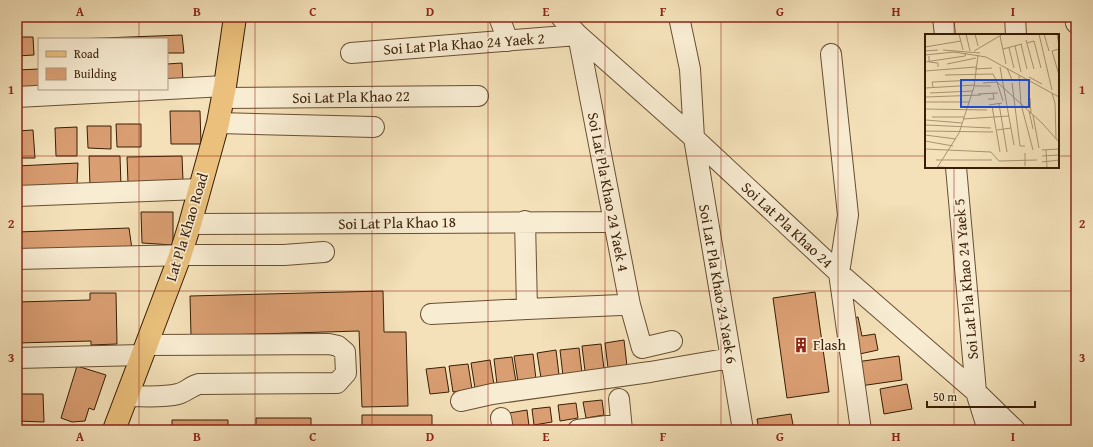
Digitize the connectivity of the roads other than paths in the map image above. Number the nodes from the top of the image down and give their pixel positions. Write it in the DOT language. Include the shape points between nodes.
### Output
graph roads {
  1 [pos="235,17"];
  2 [pos="499,17"];
  3 [pos="561,17"];
  4 [pos="679,17"];
  5 [pos="943,17"];
  6 [pos="1015,17"];
  7 [pos="1076,17"];
  8 [pos="1076,22"];
  9 [pos="945,34"];
  10 [pos="1016,34"];
  11 [pos="578,35"];
  12 [pos="508,41"];
  13 [pos="351,53"];
  14 [pos="831,54"];
  15 [pos="224,92"];
  16 [pos="478,96"];
  17 [pos="17,97"];
  18 [pos="218,123"];
  19 [pos="374,127"];
  20 [pos="694,138"];
  21 [pos="956,168"];
  22 [pos="200,190"];
  23 [pos="17,196"];
  24 [pos="524,221"];
  25 [pos="604,222"];
  26 [pos="190,224"];
  27 [pos="324,252"];
  28 [pos="180,256"];
  29 [pos="17,259"];
  30 [pos="839,273"];
  31 [pos="621,305"];
  32 [pos="527,309"];
  33 [pos="431,314"];
  34 [pos="672,341"];
  35 [pos="144,350"];
  36 [pos="17,358"];
  37 [pos="731,358"];
  38 [pos="976,392"];
  39 [pos="127,396"];
  40 [pos="619,399"];
  41 [pos="461,401"];
  42 [pos="622,427"];
  43 [pos="114,430"];
  44 [pos="578,430"];
  45 [pos="743,430"];
  46 [pos="861,430"];
  47 [pos="988,430"];
  48 [pos="1015,430"];
  1 -- 15 [label="main road, Lat Pla Khao Road"];
  2 -- 12 [label="street"];
  3 -- 11 [label="street, Soi Lat Pla Khao 24"];
  4 -- 20 [label="street, Soi Lat Pla Khao 24 Yaek 6" via="690,69"];
  5 -- 9 [label="street"];
  6 -- 10 [label="street"];
  7 -- 8 [label="street"];
  11 -- 12 [label="street, Soi Lat Pla Khao 24 Yaek 2"];
  11 -- 20 [label="street, Soi Lat Pla Khao 24"];
  11 -- 34 [label="street, Soi Lat Pla Khao 24 Yaek 4" via="630,305 642,348"];
  12 -- 13 [label="street, Soi Lat Pla Khao 24 Yaek 2"];
  14 -- 30 [label="street" via="848,215"];
  15 -- 16 [label="street, Soi Lat Pla Khao 22"];
  15 -- 17 [label="street, Soi Lat Pla Khao 22"];
  15 -- 18 [label="main road, Lat Pla Khao Road"];
  18 -- 19 [label="street"];
  18 -- 22 [label="main road, Lat Pla Khao Road"];
  20 -- 30 [label="street, Soi Lat Pla Khao 24"];
  20 -- 37 [label="street, Soi Lat Pla Khao 24 Yaek 6"];
  21 -- 38 [label="street, Soi Lat Pla Khao 24 Yaek 5"];
  22 -- 23 [label="street"];
  22 -- 26 [label="main road, Lat Pla Khao Road"];
  24 -- 25 [label="street, Soi Lat Pla Khao 18"];
  24 -- 26 [label="street, Soi Lat Pla Khao 18"];
  24 -- 32 [label="street"];
  26 -- 28 [label="main road, Lat Pla Khao Road"];
  27 -- 28 [label="street"];
  28 -- 29 [label="street"];
  28 -- 35 [label="main road, Lat Pla Khao Road"];
  30 -- 38 [label="street, Soi Lat Pla Khao 24"];
  30 -- 46 [label="street"];
  31 -- 32 [label="street"];
  32 -- 33 [label="street"];
  35 -- 36 [label="street"];
  35 -- 39 [label="main road, Lat Pla Khao Road"];
  35 -- 39 [label="street" via="329,344 338,346 345,352 346,373 337,383 199,384 172,395"];
  37 -- 41 [label="street" via="492,394"];
  37 -- 45 [label="street, Soi Lat Pla Khao 24 Yaek 6"];
  38 -- 47 [label="street, Soi Lat Pla Khao 24 Yaek 5"];
  38 -- 48 [label="street, Soi Lat Pla Khao 24"];
  39 -- 43 [label="main road, Lat Pla Khao Road"];
  40 -- 42 [label="street"];
  42 -- 44 [label="street"];
}
